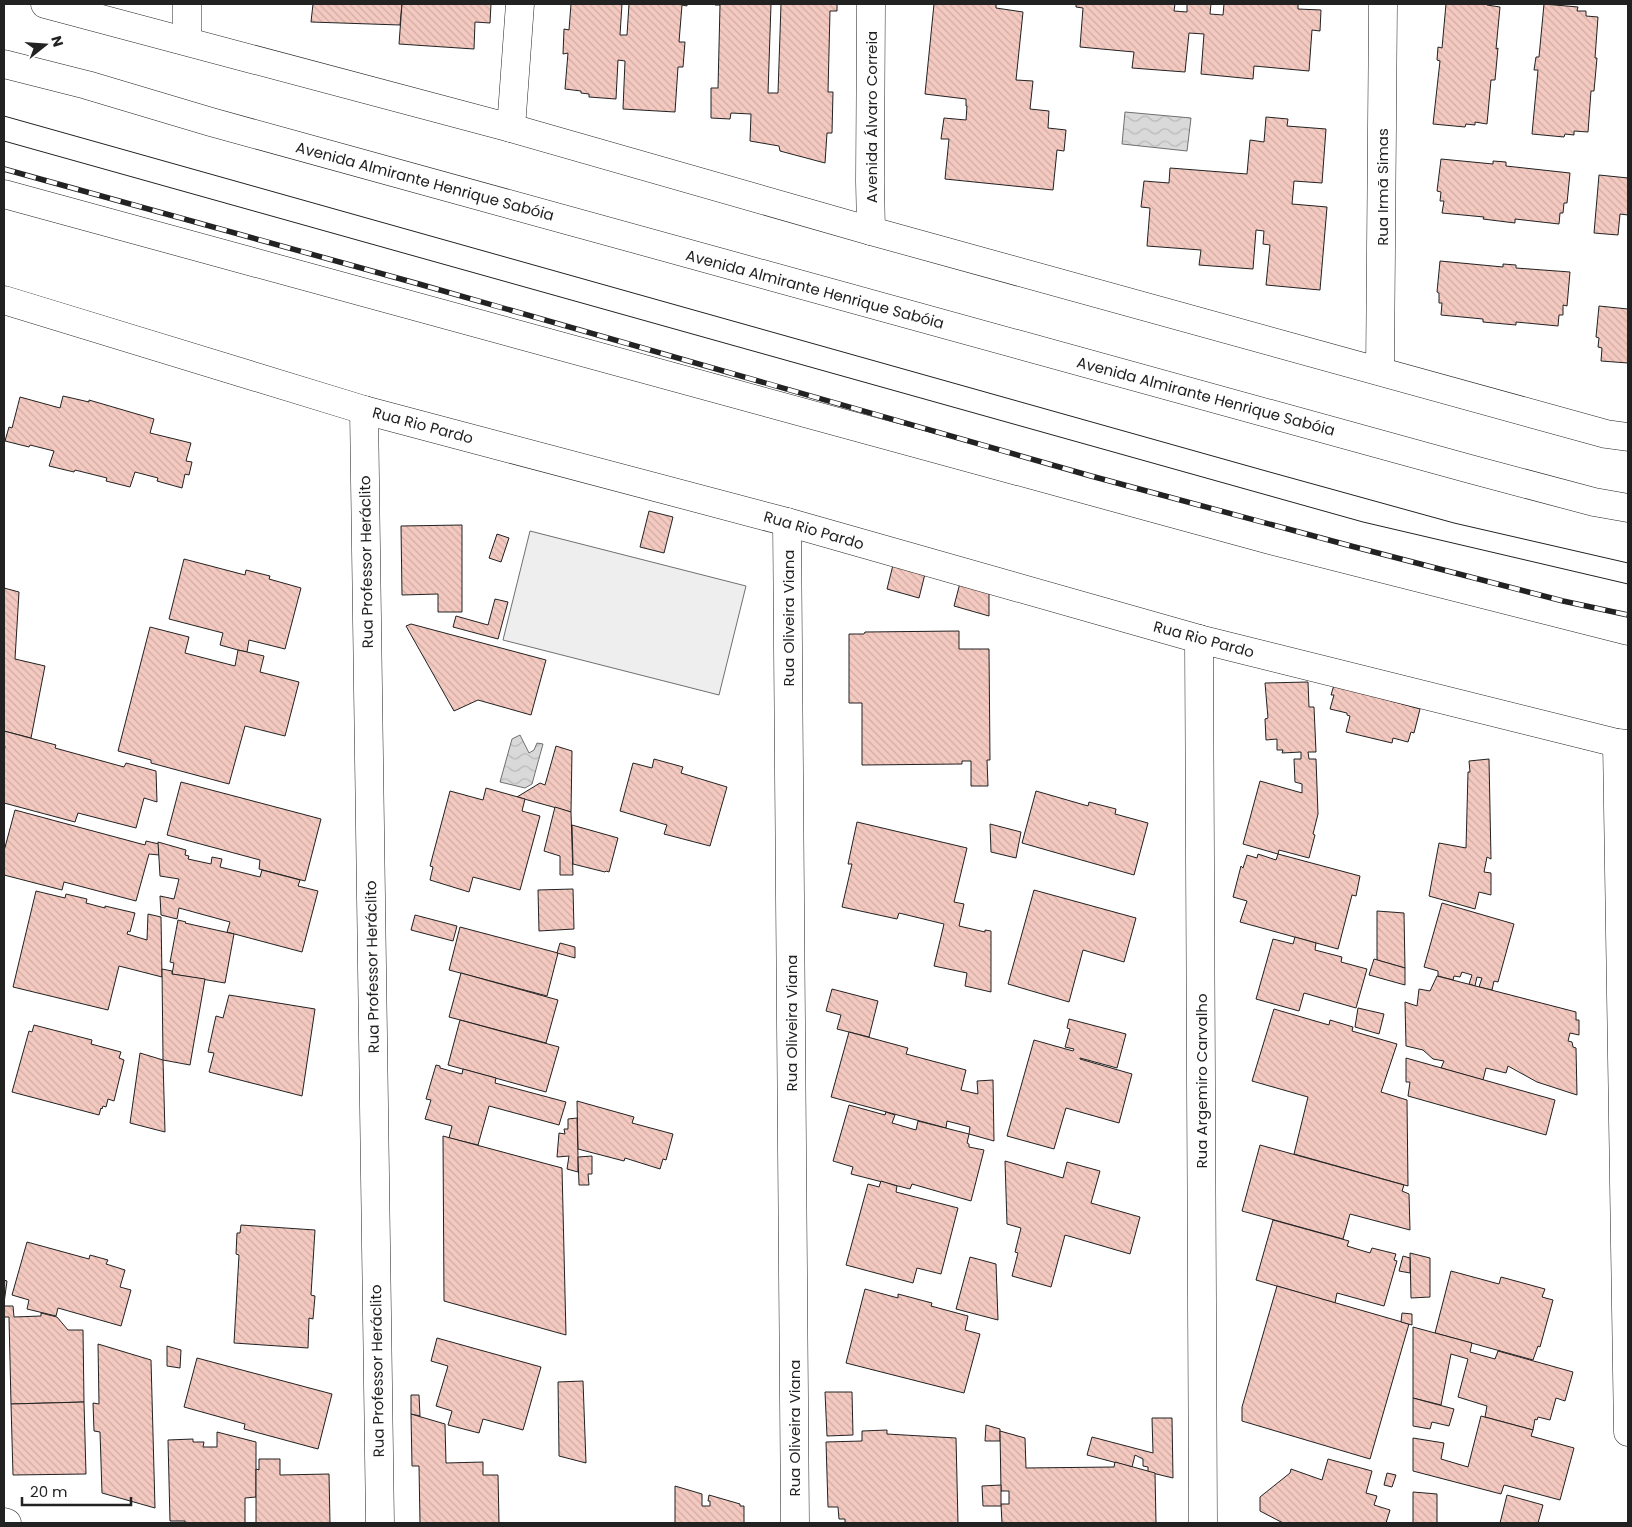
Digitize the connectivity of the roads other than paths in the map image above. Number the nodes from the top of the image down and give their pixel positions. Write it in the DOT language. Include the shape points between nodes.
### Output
graph roads {
  1 [pos="45,4"];
  2 [pos="187,4"];
  3 [pos="520,4"];
  4 [pos="871,4"];
  5 [pos="1383,4"];
  6 [pos="187,41"];
  7 [pos="4,64"];
  8 [pos="511,128"];
  9 [pos="4,194"];
  10 [pos="871,231"];
  11 [pos="4,300"];
  12 [pos="1380,371"];
  13 [pos="364,410"];
  14 [pos="1628,437"];
  15 [pos="1628,508"];
  16 [pos="788,522"];
  17 [pos="1628,631"];
  18 [pos="1199,639"];
  19 [pos="1623,744"];
  20 [pos="1628,1432"];
  21 [pos="380,1523"];
  22 [pos="795,1523"];
  23 [pos="1204,1523"];
  1 -- 6 [label="main road"];
  2 -- 6 [label="main road"];
  3 -- 8 [label="main road"];
  4 -- 10 [label="main road, Avenida Álvaro Correia"];
  5 -- 12 [label="main road, Rua Irmã Simas"];
  6 -- 8 [label="main road"];
  7 -- 15 [label="main road, Avenida Almirante Henrique Sabóia" via="1470,469"];
  8 -- 10 [label="main road"];
  9 -- 17 [label="main road" via="1270,540"];
  10 -- 12 [label="main road"];
  11 -- 13 [label="main road, Rua Rio Pardo"];
  12 -- 14 [label="main road" via="1606,434"];
  13 -- 16 [label="main road, Rua Rio Pardo"];
  13 -- 21 [label="main road, Rua Professor Heráclito"];
  16 -- 18 [label="main road, Rua Rio Pardo"];
  16 -- 22 [label="main road, Rua Oliveira Viana"];
  18 -- 19 [label="main road, Rua Rio Pardo"];
  18 -- 23 [label="main road, Rua Argemiro Carvalho"];
  19 -- 20 [label="main road"];
}
